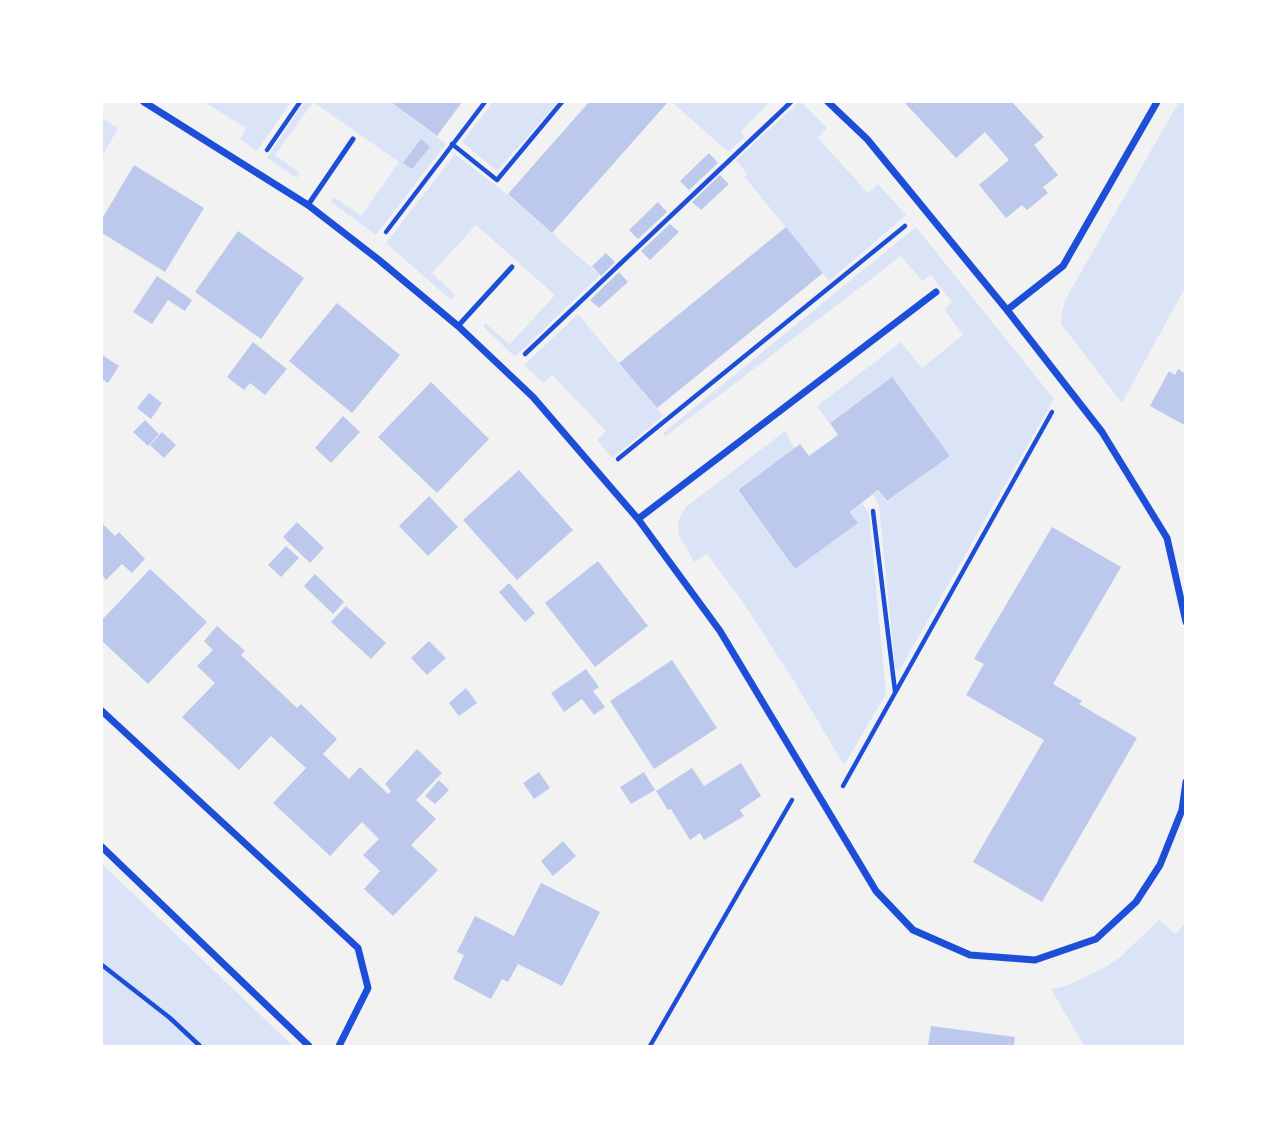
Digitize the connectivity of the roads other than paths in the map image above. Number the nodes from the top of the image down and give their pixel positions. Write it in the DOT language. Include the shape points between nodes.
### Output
graph roads {
  1 [pos="144,102"];
  2 [pos="828,102"];
  3 [pos="1157,102"];
  4 [pos="353,139"];
  5 [pos="308,205"];
  6 [pos="512,267"];
  7 [pos="936,292"];
  8 [pos="1007,310"];
  9 [pos="458,327"];
  10 [pos="638,519"];
  11 [pos="1185,622"];
  12 [pos="102,711"];
  13 [pos="1185,782"];
  14 [pos="1184,810"];
  15 [pos="102,847"];
  16 [pos="309,1046"];
  17 [pos="339,1046"];
  1 -- 5 [label="street"];
  2 -- 8 [label="street" via="867,139"];
  3 -- 8 [label="street" via="1063,266"];
  4 -- 5 [label="lane"];
  5 -- 9 [label="street"];
  6 -- 9 [label="lane"];
  7 -- 10 [label="street"];
  8 -- 11 [label="street" via="1102,432 1167,538"];
  9 -- 10 [label="street" via="533,397"];
  10 -- 14 [label="street" via="720,631 876,891 913,930 970,955 1035,960 1096,939 1136,902 1160,865"];
  12 -- 17 [label="street" via="358,948 368,988"];
  13 -- 14 [label="street"];
  15 -- 16 [label="street"];
}
